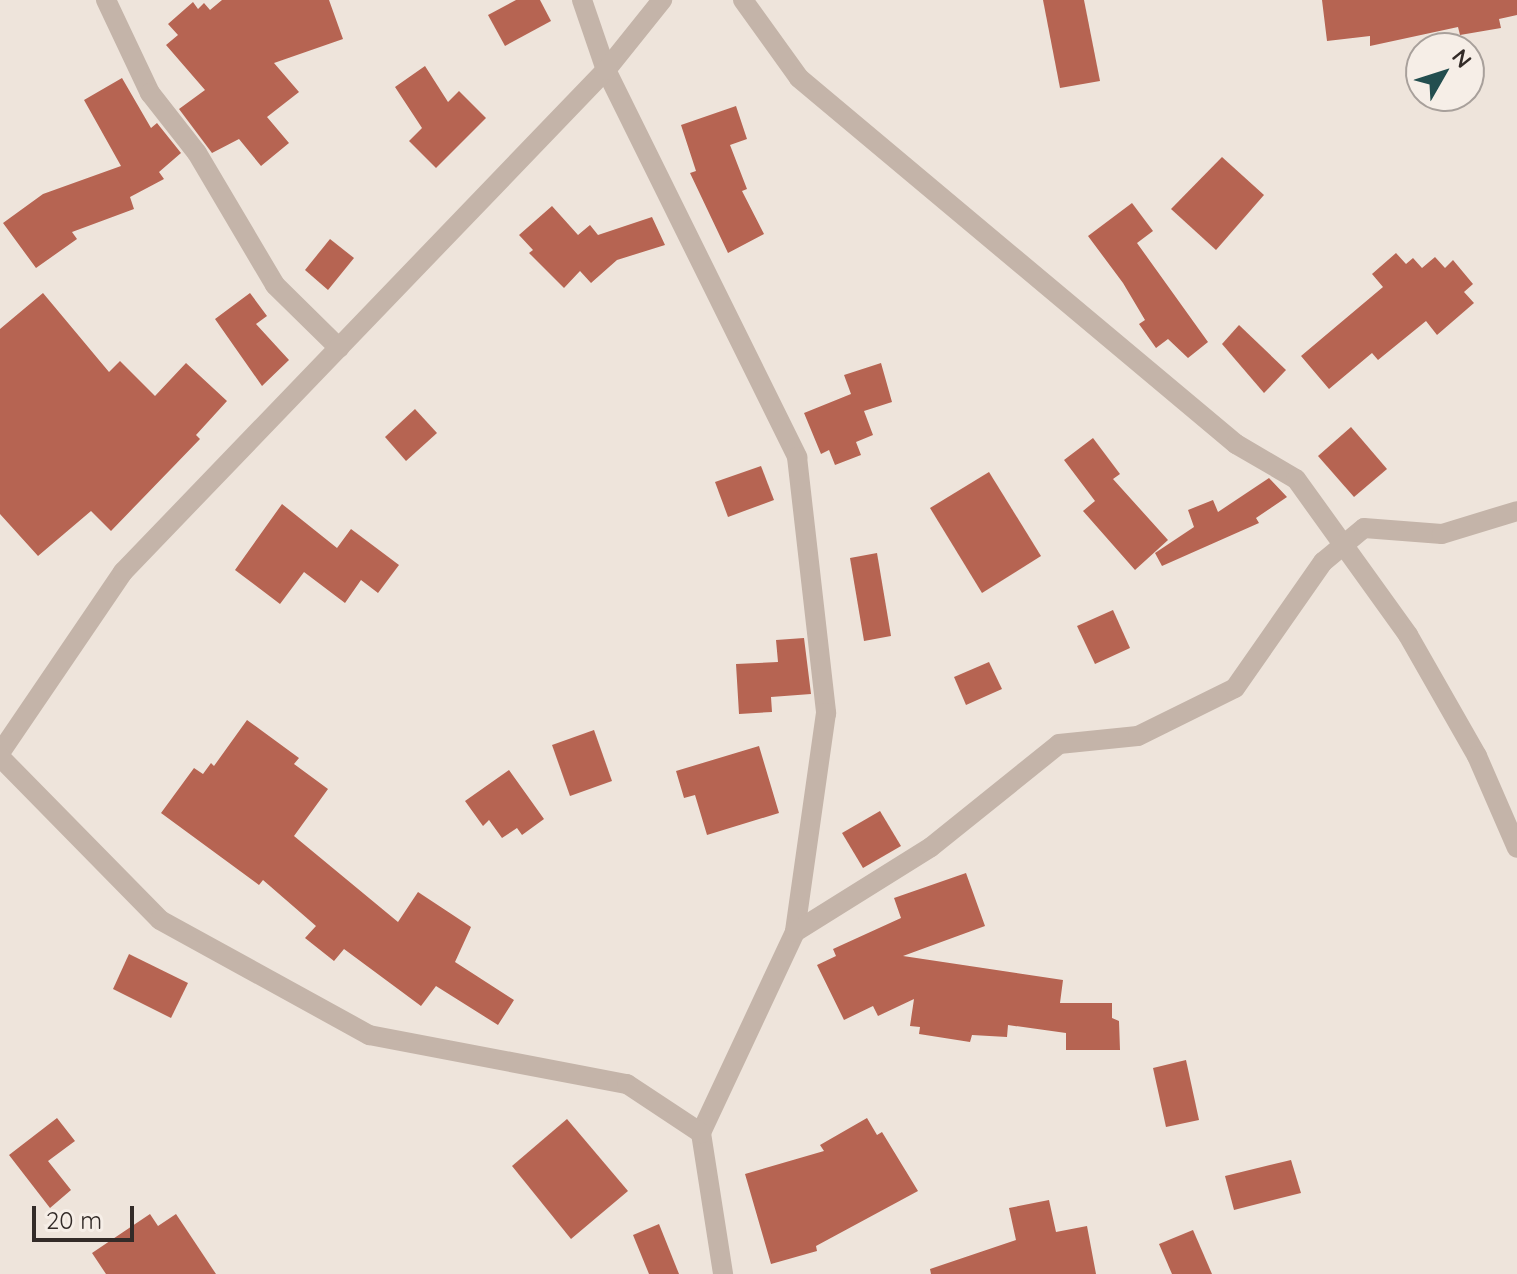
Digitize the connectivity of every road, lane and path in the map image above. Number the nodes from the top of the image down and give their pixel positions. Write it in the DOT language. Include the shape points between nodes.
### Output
graph roads {
  1 [pos="106,0"];
  2 [pos="582,0"];
  3 [pos="662,0"];
  4 [pos="743,0"];
  5 [pos="606,70"];
  6 [pos="339,348"];
  7 [pos="1517,511"];
  8 [pos="1345,543"];
  9 [pos="0,755"];
  10 [pos="1517,848"];
  11 [pos="795,932"];
  12 [pos="701,1133"];
  13 [pos="723,1274"];
  1 -- 6 [label="street" via="150,93 197,153 275,285"];
  2 -- 5 [label="street"];
  3 -- 5 [label="street"];
  4 -- 8 [label="street" via="799,78 1236,444 1296,479"];
  5 -- 6 [label="street"];
  5 -- 11 [label="street" via="797,457 826,713"];
  6 -- 9 [label="street" via="123,572"];
  7 -- 8 [label="street" via="1442,534 1364,528"];
  8 -- 10 [label="street" via="1408,635 1477,756"];
  8 -- 11 [label="street" via="1323,562 1235,688 1138,736 1059,744 931,847"];
  9 -- 12 [label="street" via="160,920 369,1035 627,1084"];
  11 -- 12 [label="street"];
  12 -- 13 [label="street"];
}
